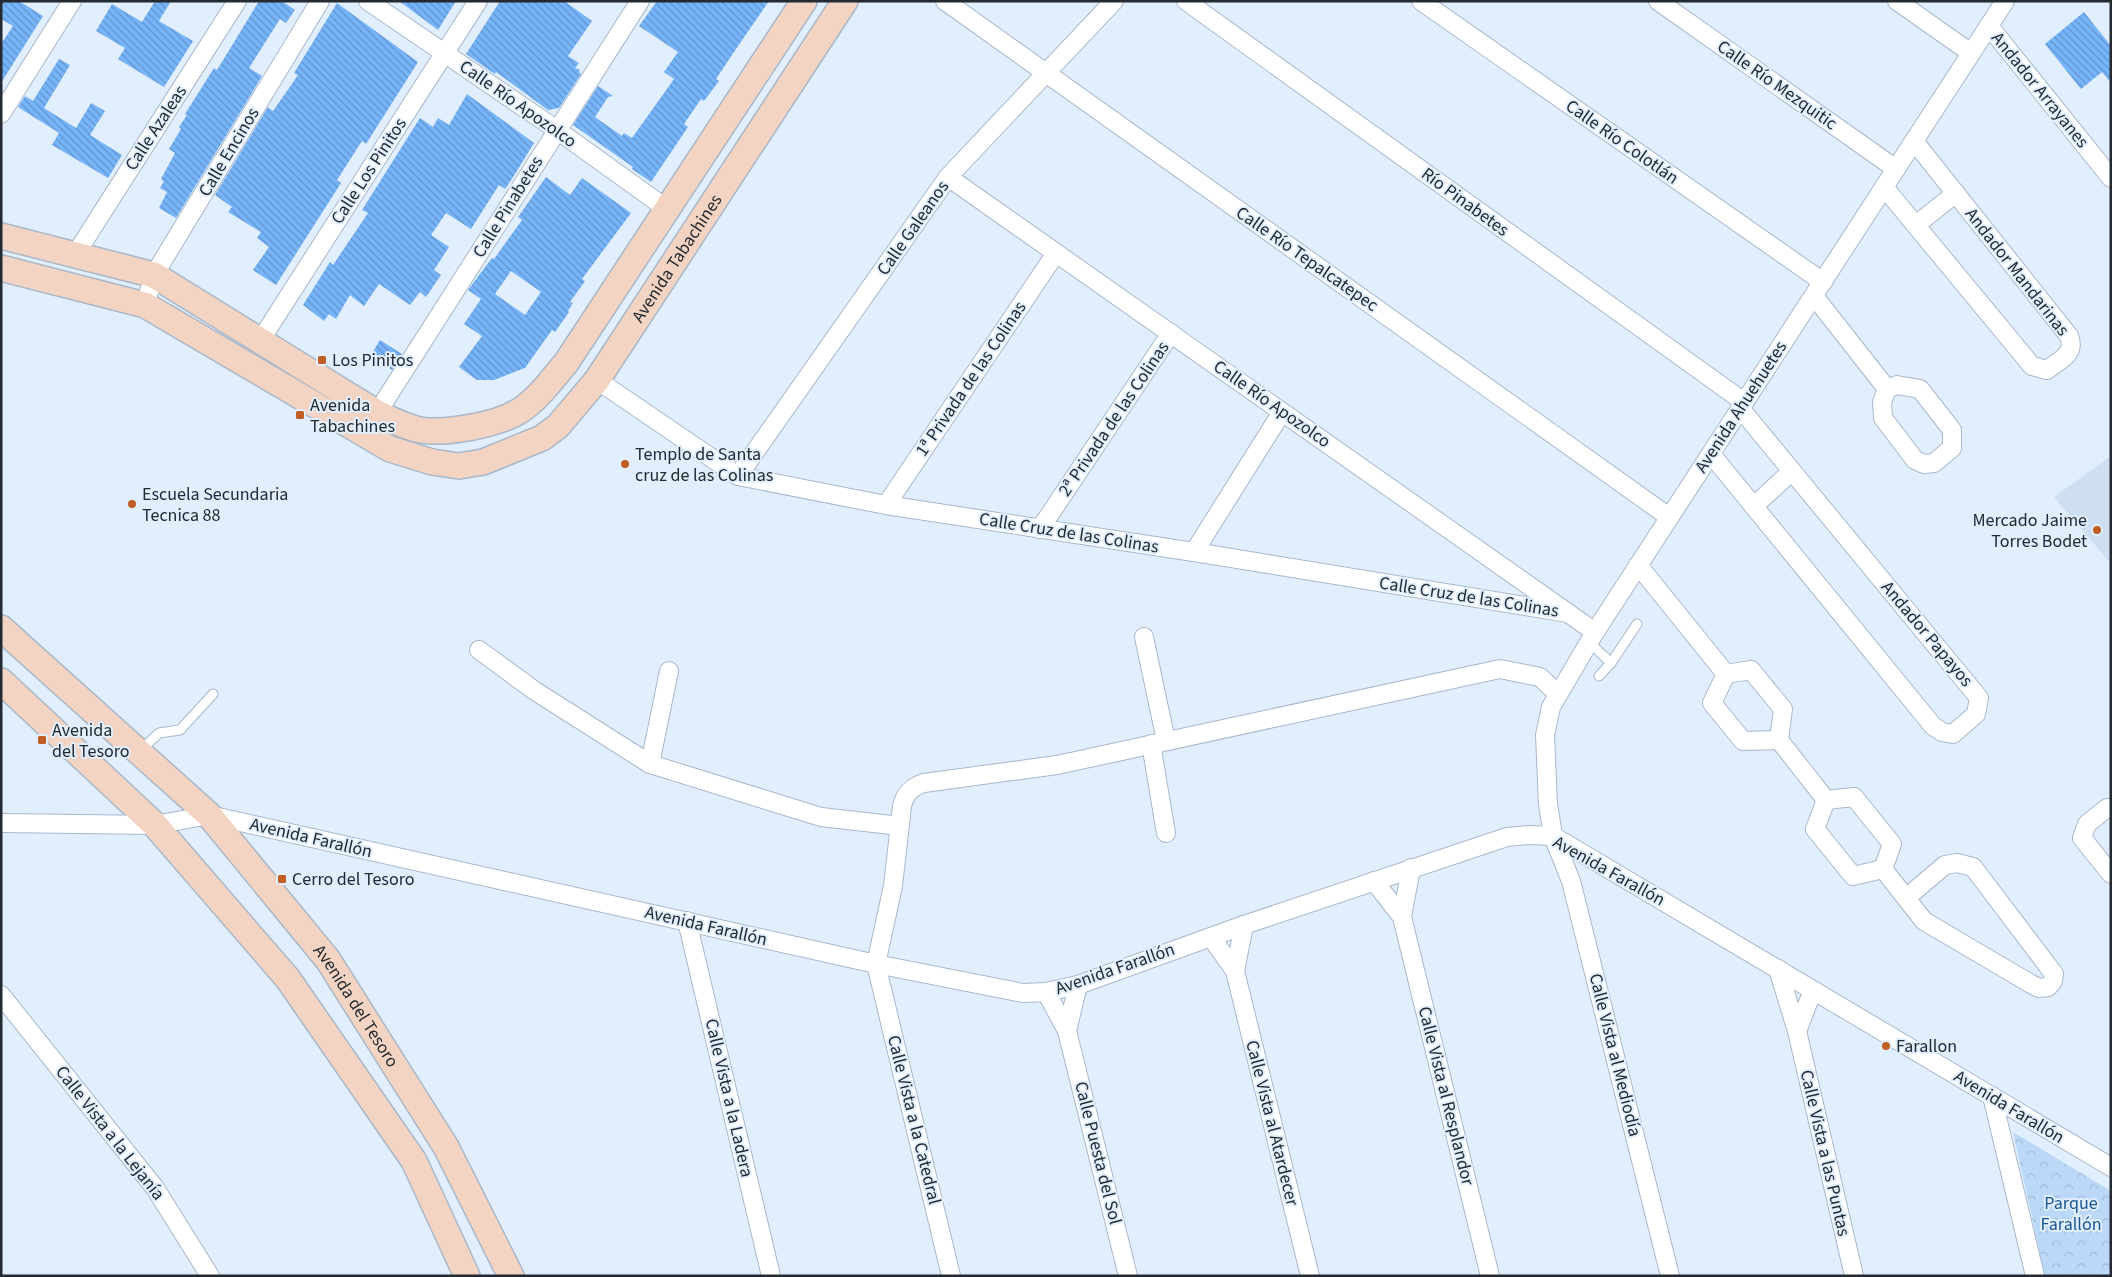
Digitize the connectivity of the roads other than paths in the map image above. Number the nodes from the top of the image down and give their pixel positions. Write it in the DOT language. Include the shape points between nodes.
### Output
graph roads {
  1 [pos="72,1"];
  2 [pos="237,1"];
  3 [pos="320,1"];
  4 [pos="368,1"];
  5 [pos="478,1"];
  6 [pos="640,1"];
  7 [pos="804,1"];
  8 [pos="845,1"];
  9 [pos="945,1"];
  10 [pos="1114,1"];
  11 [pos="1186,1"];
  12 [pos="1421,1"];
  13 [pos="1658,1"];
  14 [pos="1897,1"];
  15 [pos="2005,1"];
  16 [pos="1989,26"];
  17 [pos="444,53"];
  18 [pos="1971,53"];
  19 [pos="1046,73"];
  20 [pos="1,114"];
  21 [pos="556,130"];
  22 [pos="1914,141"];
  23 [pos="1896,169"];
  24 [pos="948,177"];
  25 [pos="2111,178"];
  26 [pos="1884,187"];
  27 [pos="1956,193"];
  28 [pos="667,209"];
  29 [pos="1916,225"];
  30 [pos="1,236"];
  31 [pos="1056,253"];
  32 [pos="75,255"];
  33 [pos="1,268"];
  34 [pos="154,275"];
  35 [pos="1818,289"];
  36 [pos="145,305"];
  37 [pos="1171,334"];
  38 [pos="260,341"];
  39 [pos="597,380"];
  40 [pos="1887,389"];
  41 [pos="1742,405"];
  42 [pos="1282,412"];
  43 [pos="377,413"];
  44 [pos="1711,454"];
  45 [pos="1792,471"];
  46 [pos="738,476"];
  47 [pos="886,505"];
  48 [pos="1754,506"];
  49 [pos="1669,517"];
  50 [pos="1040,529"];
  51 [pos="1194,552"];
  52 [pos="1638,565"];
  53 [pos="1568,613"];
  54 [pos="1638,624"];
  55 [pos="1,628"];
  56 [pos="1144,637"];
  57 [pos="1592,637"];
  58 [pos="478,650"];
  59 [pos="1611,663"];
  60 [pos="669,671"];
  61 [pos="1726,674"];
  62 [pos="1599,676"];
  63 [pos="1,681"];
  64 [pos="212,694"];
  65 [pos="1558,694"];
  66 [pos="1779,740"];
  67 [pos="1158,743"];
  68 [pos="139,752"];
  69 [pos="650,764"];
  70 [pos="1826,800"];
  71 [pos="2111,808"];
  72 [pos="209,815"];
  73 [pos="1,823"];
  74 [pos="155,825"];
  75 [pos="900,826"];
  76 [pos="1166,833"];
  77 [pos="1554,836"];
  78 [pos="1411,868"];
  79 [pos="1882,869"];
  80 [pos="2111,874"];
  81 [pos="1374,881"];
  82 [pos="1906,898"];
  83 [pos="1402,917"];
  84 [pos="687,921"];
  85 [pos="1244,925"];
  86 [pos="1210,937"];
  87 [pos="876,964"];
  88 [pos="1778,969"];
  89 [pos="1235,971"];
  90 [pos="1078,985"];
  91 [pos="1813,990"];
  92 [pos="1046,992"];
  93 [pos="1,995"];
  94 [pos="1067,1030"];
  95 [pos="1796,1031"];
  96 [pos="1992,1096"];
  97 [pos="2111,1167"];
  98 [pos="210,1276"];
  99 [pos="467,1276"];
  100 [pos="511,1276"];
  101 [pos="771,1276"];
  102 [pos="952,1276"];
  103 [pos="1128,1276"];
  104 [pos="1310,1276"];
  105 [pos="1490,1276"];
  106 [pos="1670,1276"];
  107 [pos="1854,1276"];
  108 [pos="2035,1276"];
  1 -- 20 [label="street"];
  2 -- 32 [label="street, Calle Azaleas"];
  3 -- 34 [label="street, Calle Encinos"];
  4 -- 17 [label="street, Calle Río Apozolco"];
  5 -- 17 [label="street, Calle Los Pinitos"];
  6 -- 21 [label="street, Calle Pinabetes"];
  7 -- 28 [label="street, Avenida Tabachines"];
  8 -- 39 [label="street, Avenida Tabachines"];
  9 -- 19 [label="street, Calle Río Tepalcatepec"];
  10 -- 19 [label="street, Calle Galeanos"];
  11 -- 41 [label="street, Río Pinabetes"];
  12 -- 35 [label="street, Calle Río Colotlán"];
  13 -- 23 [label="street, Calle Río Mezquitic"];
  14 -- 18 [label="street"];
  15 -- 16 [label="street, Avenida Ahuehuetes"];
  16 -- 18 [label="street, Avenida Ahuehuetes"];
  16 -- 25 [label="street, Andador Arrayanes"];
  17 -- 21 [label="street, Calle Río Apozolco"];
  17 -- 38 [label="street, Calle Los Pinitos"];
  18 -- 22 [label="street, Avenida Ahuehuetes"];
  19 -- 24 [label="street, Calle Galeanos"];
  19 -- 49 [label="street, Calle Río Tepalcatepec"];
  21 -- 28 [label="street, Calle Río Apozolco"];
  21 -- 43 [label="street, Calle Pinabetes"];
  22 -- 23 [label="street, Avenida Ahuehuetes"];
  22 -- 27 [label="street, Andador Mandarinas"];
  23 -- 26 [label="street, Avenida Ahuehuetes"];
  24 -- 31 [label="street, Calle Río Apozolco"];
  24 -- 46 [label="street, Calle Galeanos"];
  26 -- 29 [label="street, Andador Mandarinas"];
  26 -- 35 [label="street, Avenida Ahuehuetes"];
  27 -- 29 [label="street"];
  27 -- 29 [label="street, Andador Mandarinas" via="2069,336 2070,352 2048,370 2032,366"];
  28 -- 43 [label="street, Avenida Tabachines" via="566,363 520,410 498,421 447,430 420,430"];
  30 -- 32 [label="street, Avenida Tabachines"];
  31 -- 37 [label="street, Calle Río Apozolco"];
  31 -- 47 [label="street, 1ª Privada de las Colinas"];
  32 -- 34 [label="street, Avenida Tabachines"];
  33 -- 36 [label="street, Avenida Tabachines"];
  34 -- 36 [label="street, Calle Encinos"];
  34 -- 38 [label="street, Avenida Tabachines"];
  35 -- 40 [label="street, Calle Río Colotlán"];
  35 -- 41 [label="street, Avenida Ahuehuetes"];
  36 -- 39 [label="street, Avenida Tabachines" via="390,449 432,462 459,466 483,462 542,438 558,426"];
  37 -- 42 [label="street, Calle Río Apozolco"];
  37 -- 50 [label="street, 2ª Privada de las Colinas"];
  38 -- 43 [label="street, Avenida Tabachines"];
  39 -- 46 [label="street, Calle Cruz de las Colinas"];
  40 -- 40 [label="street" via="1898,385 1920,389 1952,430 1952,448 1934,463 1924,464 1915,460 1883,418 1882,402"];
  41 -- 44 [label="street, Avenida Ahuehuetes"];
  41 -- 45 [label="street, Andador Papayos"];
  42 -- 51 [label="street"];
  42 -- 53 [label="street, Calle Río Apozolco"];
  44 -- 48 [label="street, Andador Papayos"];
  44 -- 49 [label="street, Avenida Ahuehuetes"];
  45 -- 48 [label="street"];
  45 -- 48 [label="street, Andador Papayos" via="1979,698 1976,714 1953,734 1933,726"];
  46 -- 47 [label="street, Calle Cruz de las Colinas"];
  47 -- 50 [label="street, Calle Cruz de las Colinas"];
  49 -- 52 [label="street, Avenida Ahuehuetes"];
  50 -- 51 [label="street, Calle Cruz de las Colinas"];
  51 -- 53 [label="street, Calle Cruz de las Colinas"];
  52 -- 57 [label="street, Avenida Ahuehuetes"];
  52 -- 61 [label="street"];
  53 -- 57 [label="street, Calle Río Apozolco"];
  54 -- 59 [label="lane"];
  55 -- 68 [label="street, Avenida del Tesoro"];
  56 -- 67 [label="street"];
  57 -- 59 [label="lane"];
  57 -- 65 [label="street, Avenida Ahuehuetes"];
  58 -- 69 [label="street" via="535,691"];
  59 -- 62 [label="lane"];
  60 -- 69 [label="street"];
  61 -- 66 [label="street" via="1751,670 1783,710"];
  61 -- 66 [label="street" via="1712,703 1743,741"];
  63 -- 74 [label="street"];
  64 -- 68 [label="lane" via="180,730 159,733"];
  65 -- 67 [label="street" via="1540,678 1500,669"];
  65 -- 77 [label="street, Avenida Ahuehuetes" via="1551,707 1545,735 1548,804"];
  66 -- 70 [label="street"];
  67 -- 75 [label="street" via="1057,765 924,783 908,791 904,798"];
  67 -- 76 [label="street"];
  68 -- 72 [label="street, Avenida del Tesoro"];
  69 -- 75 [label="street" via="821,817"];
  70 -- 79 [label="street" via="1854,797 1892,844"];
  70 -- 79 [label="street" via="1815,830 1853,876"];
  71 -- 80 [label="street" via="2087,824 2082,838"];
  72 -- 74 [label="street, Avenida Farallón"];
  72 -- 84 [label="street, Avenida Farallón"];
  72 -- 100 [label="street, Avenida del Tesoro" via="328,960 446,1147"];
  73 -- 74 [label="street, Avenida Farallón"];
  74 -- 99 [label="street" via="294,987 414,1162"];
  75 -- 87 [label="street" via="893,886"];
  77 -- 78 [label="street, Avenida Farallón" via="1507,837"];
  77 -- 88 [label="street, Avenida Farallón"];
  77 -- 106 [label="street, Calle Vista al Mediodía" via="1571,881"];
  78 -- 81 [label="street, Avenida Farallón"];
  78 -- 83 [label="street, Calle Vista al Resplandor"];
  79 -- 82 [label="street"];
  81 -- 83 [label="street, Calle Vista al Resplandor"];
  81 -- 85 [label="street, Avenida Farallón"];
  82 -- 82 [label="street" via="1924,921 2031,984 2039,988 2048,987 2053,981 2054,974 1973,867 1957,863 1945,865"];
  83 -- 105 [label="street, Calle Vista al Resplandor"];
  84 -- 87 [label="street, Avenida Farallón"];
  84 -- 101 [label="street, Calle Vista a la Ladera"];
  85 -- 86 [label="street, Avenida Farallón"];
  85 -- 89 [label="street, Calle Vista al Atardecer"];
  86 -- 89 [label="street, Calle Vista al Atardecer"];
  86 -- 90 [label="street, Avenida Farallón"];
  87 -- 92 [label="street, Avenida Farallón" via="997,989"];
  87 -- 102 [label="street, Calle Vista a la Catedral"];
  88 -- 91 [label="street, Avenida Farallón"];
  88 -- 95 [label="street, Calle Vista a las Puntas"];
  89 -- 104 [label="street, Calle Vista al Atardecer"];
  90 -- 92 [label="street, Avenida Farallón"];
  90 -- 94 [label="street, Calle Puesta del Sol"];
  91 -- 95 [label="street"];
  91 -- 96 [label="street, Avenida Farallón"];
  92 -- 94 [label="street, Calle Puesta del Sol"];
  93 -- 98 [label="street, Calle Vista a la Lejanía" via="155,1188"];
  94 -- 103 [label="street, Calle Puesta del Sol"];
  95 -- 107 [label="street, Calle Vista a las Puntas"];
  96 -- 97 [label="street, Avenida Farallón"];
  96 -- 108 [label="street"];
}
